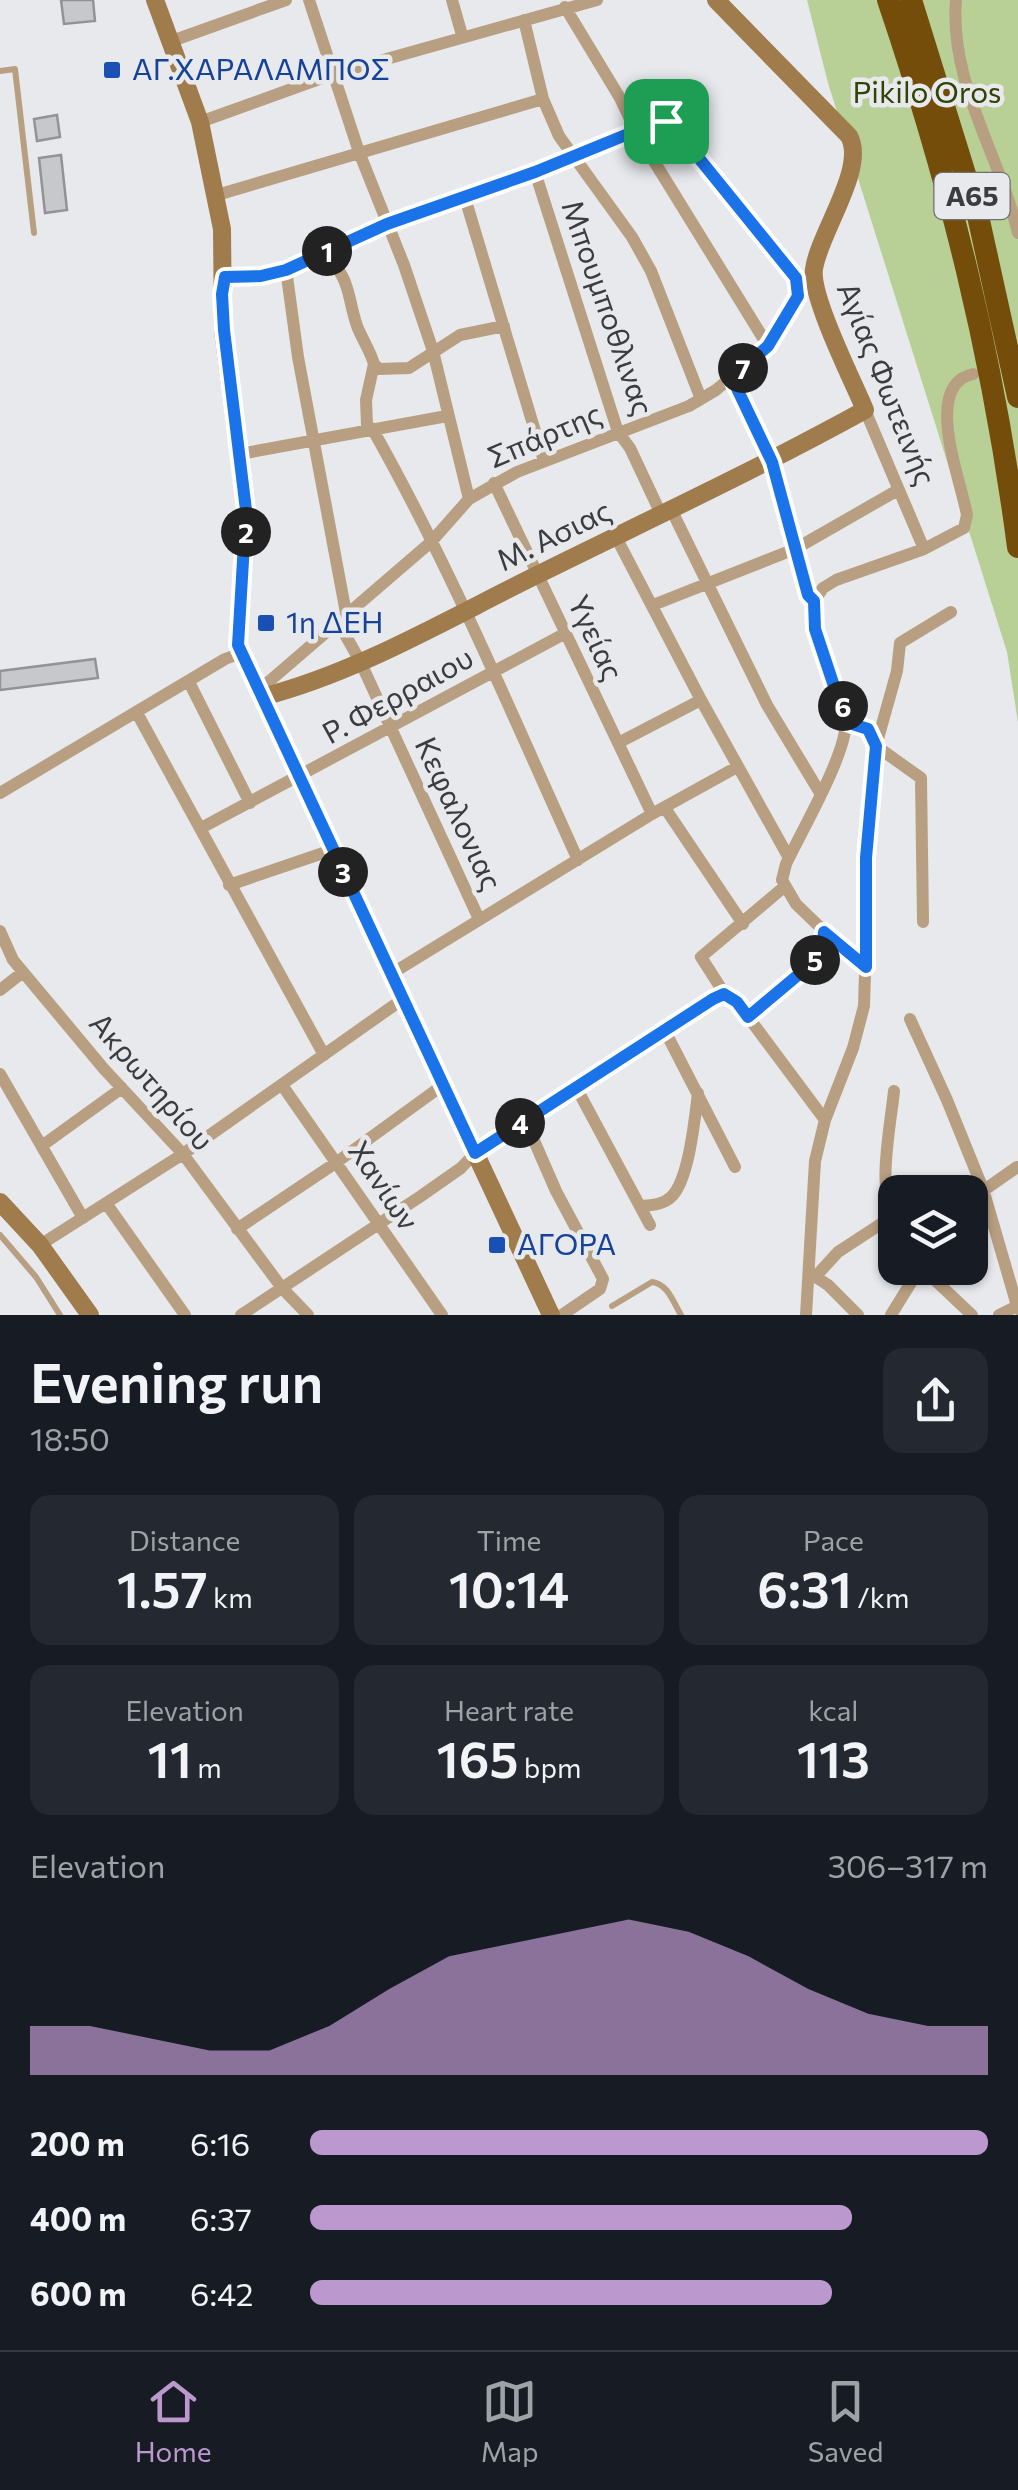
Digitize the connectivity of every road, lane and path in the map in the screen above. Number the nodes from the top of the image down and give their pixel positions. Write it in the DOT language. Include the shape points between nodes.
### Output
graph roads {
  1 [pos="155,0"];
  2 [pos="286,0"];
  3 [pos="309,0"];
  4 [pos="452,0"];
  5 [pos="597,0"];
  6 [pos="716,0"];
  7 [pos="888,0"];
  8 [pos="910,0"];
  9 [pos="956,0"];
  10 [pos="566,7"];
  11 [pos="524,20"];
  12 [pos="462,35"];
  13 [pos="169,42"];
  14 [pos="0,71"];
  15 [pos="333,74"];
  16 [pos="543,100"];
  17 [pos="200,122"];
  18 [pos="636,132"];
  19 [pos="359,152"];
  20 [pos="573,158"];
  21 [pos="535,172"];
  22 [pos="216,195"];
  23 [pos="465,198"];
  24 [pos="387,224"];
  25 [pos="34,233"];
  26 [pos="1018,233"];
  27 [pos="322,253"];
  28 [pos="286,270"];
  29 [pos="225,277"];
  30 [pos="504,326"];
  31 [pos="768,346"];
  32 [pos="433,352"];
  33 [pos="374,364"];
  34 [pos="973,374"];
  35 [pos="732,378"];
  36 [pos="1018,396"];
  37 [pos="701,399"];
  38 [pos="864,410"];
  39 [pos="447,416"];
  40 [pos="373,430"];
  41 [pos="618,432"];
  42 [pos="314,440"];
  43 [pos="240,454"];
  44 [pos="544,461"];
  45 [pos="772,462"];
  46 [pos="494,483"];
  47 [pos="898,490"];
  48 [pos="469,499"];
  49 [pos="666,511"];
  50 [pos="616,537"];
  51 [pos="430,542"];
  52 [pos="1018,547"];
  53 [pos="795,549"];
  54 [pos="924,550"];
  55 [pos="538,574"];
  56 [pos="710,584"];
  57 [pos="814,601"];
  58 [pos="653,605"];
  59 [pos="464,612"];
  60 [pos="951,612"];
  61 [pos="342,618"];
  62 [pos="564,634"];
  63 [pos="241,653"];
  64 [pos="360,661"];
  65 [pos="492,673"];
  66 [pos="189,682"];
  67 [pos="260,694"];
  68 [pos="701,700"];
  69 [pos="137,712"];
  70 [pos="846,722"];
  71 [pos="390,727"];
  72 [pos="618,743"];
  73 [pos="876,746"];
  74 [pos="737,767"];
  75 [pos="300,778"];
  76 [pos="820,793"];
  77 [pos="0,794"];
  78 [pos="250,803"];
  79 [pos="659,811"];
  80 [pos="202,828"];
  81 [pos="332,850"];
  82 [pos="789,858"];
  83 [pos="578,860"];
  84 [pos="229,885"];
  85 [pos="784,887"];
  86 [pos="479,919"];
  87 [pos="923,922"];
  88 [pos="743,924"];
  89 [pos="0,930"];
  90 [pos="824,932"];
  91 [pos="866,967"];
  92 [pos="23,972"];
  93 [pos="391,974"];
  94 [pos="0,990"];
  95 [pos="724,994"];
  96 [pos="403,999"];
  97 [pos="748,1017"];
  98 [pos="910,1019"];
  99 [pos="664,1030"];
  100 [pos="324,1055"];
  101 [pos="0,1074"];
  102 [pos="282,1085"];
  103 [pos="443,1085"];
  104 [pos="576,1087"];
  105 [pos="122,1088"];
  106 [pos="698,1091"];
  107 [pos="894,1092"];
  108 [pos="525,1120"];
  109 [pos="825,1120"];
  110 [pos="43,1145"];
  111 [pos="475,1153"];
  112 [pos="183,1154"];
  113 [pos="337,1162"];
  114 [pos="735,1167"];
  115 [pos="1017,1167"];
  116 [pos="887,1175"];
  117 [pos="977,1175"];
  118 [pos="988,1186"];
  119 [pos="0,1202"];
  120 [pos="106,1203"];
  121 [pos="640,1206"];
  122 [pos="988,1206"];
  123 [pos="83,1218"];
  124 [pos="378,1224"];
  125 [pos="650,1225"];
  126 [pos="237,1229"];
  127 [pos="878,1231"];
  128 [pos="0,1235"];
  129 [pos="40,1244"];
  130 [pos="812,1274"];
  131 [pos="910,1285"];
  132 [pos="939,1285"];
  133 [pos="282,1288"];
  134 [pos="612,1306"];
  135 [pos="1018,1308"];
  136 [pos="60,1315"];
  137 [pos="90,1315"];
  138 [pos="185,1315"];
  139 [pos="241,1315"];
  140 [pos="308,1315"];
  141 [pos="442,1315"];
  142 [pos="551,1315"];
  143 [pos="562,1315"];
  144 [pos="680,1315"];
  145 [pos="806,1315"];
  146 [pos="858,1315"];
  147 [pos="890,1315"];
  148 [pos="972,1315"];
  149 [pos="998,1315"];
  1 -- 13 [label="street"];
  2 -- 13 [label="street"];
  3 -- 15 [label="street"];
  4 -- 12 [label="street"];
  5 -- 10 [label="street"];
  6 -- 38 [label="street, Αγίας Φωτεινής" via="854,144 813,278"];
  7 -- 52 [label="highway, Α65" via="979,312"];
  8 -- 36 [label="highway, Α65" via="978,216"];
  9 -- 26 [label="street" via="968,93"];
  10 -- 11 [label="street"];
  10 -- 18 [label="street"];
  11 -- 12 [label="street"];
  11 -- 16 [label="street"];
  12 -- 15 [label="street"];
  13 -- 17 [label="street"];
  14 -- 25 [label="lane" via="15,69"];
  15 -- 17 [label="street"];
  15 -- 19 [label="street"];
  16 -- 19 [label="street"];
  16 -- 20 [label="street"];
  17 -- 22 [label="street"];
  18 -- 20 [label="street"];
  18 -- 31 [label="street"];
  18 -- 31 [label="street, Σπάρτης" via="660,121 672,125 796,278 798,296"];
  19 -- 22 [label="street"];
  19 -- 24 [label="street"];
  20 -- 21 [label="street"];
  20 -- 37 [label="street" via="651,271"];
  21 -- 23 [label="street"];
  21 -- 41 [label="street, Μπουμποθλινας"];
  22 -- 29 [label="street"];
  23 -- 24 [label="street"];
  23 -- 30 [label="street"];
  24 -- 27 [label="street"];
  24 -- 32 [label="street"];
  27 -- 28 [label="street"];
  27 -- 33 [label="street" via="349,286"];
  28 -- 29 [label="street"];
  28 -- 42 [label="street, Κεφαλονιας"];
  29 -- 43 [label="street" via="222,318"];
  30 -- 32 [label="street" via="467,332"];
  30 -- 44 [label="street"];
  31 -- 35 [label="street, Σπάρτης"];
  32 -- 33 [label="street" via="408,368 387,371"];
  32 -- 39 [label="street"];
  33 -- 40 [label="street" via="366,414"];
  34 -- 54 [label="street" via="951,388 946,408 968,520 957,534"];
  35 -- 37 [label="street, Σπάρτης"];
  35 -- 45 [label="street"];
  37 -- 41 [label="street, Σπάρτης"];
  38 -- 45 [label="street, Μ. Ασιας"];
  38 -- 47 [label="street, Αγίας Φωτεινής"];
  39 -- 40 [label="street"];
  39 -- 48 [label="street"];
  40 -- 42 [label="street"];
  40 -- 51 [label="street"];
  41 -- 44 [label="street, Σπάρτης"];
  41 -- 49 [label="street, Μπουμποθλινας"];
  42 -- 43 [label="street"];
  42 -- 61 [label="street, Κεφαλονιας"];
  43 -- 63 [label="street" via="246,510"];
  44 -- 46 [label="street, Σπάρτης"];
  45 -- 49 [label="street, Μ. Ασιας"];
  45 -- 53 [label="street"];
  46 -- 48 [label="street, Σπάρτης"];
  46 -- 55 [label="street, Υγείας"];
  47 -- 53 [label="street"];
  47 -- 54 [label="street, Αγίας Φωτεινής"];
  48 -- 51 [label="street, Σπάρτης"];
  49 -- 50 [label="street, Μ. Ασιας"];
  49 -- 56 [label="street, Μπουμποθλινας"];
  50 -- 55 [label="street, Μ. Ασιας"];
  50 -- 58 [label="street"];
  51 -- 59 [label="street"];
  51 -- 61 [label="street, Σπάρτης"];
  53 -- 56 [label="street"];
  53 -- 57 [label="street"];
  54 -- 57 [label="street" via="836,580"];
  55 -- 59 [label="street, Μ. Ασιας"];
  55 -- 62 [label="street, Υγείας"];
  56 -- 58 [label="street"];
  56 -- 76 [label="street, Μπουμποθλινας" via="767,705"];
  57 -- 70 [label="street" via="815,629"];
  58 -- 68 [label="street"];
  59 -- 64 [label="street, Μ. Ασιας"];
  59 -- 65 [label="street"];
  60 -- 73 [label="street" via="900,643"];
  61 -- 64 [label="street, Κεφαλονιας"];
  61 -- 67 [label="street, Σπάρτης"];
  62 -- 65 [label="street, Ρ. Φερραιου"];
  62 -- 72 [label="street, Υγείας"];
  63 -- 66 [label="street"];
  63 -- 67 [label="street"];
  64 -- 67 [label="street, Μ. Ασιας" via="309,684"];
  64 -- 71 [label="street, Κεφαλονιας"];
  65 -- 71 [label="street, Ρ. Φερραιου"];
  65 -- 83 [label="street"];
  66 -- 69 [label="street"];
  66 -- 78 [label="street"];
  67 -- 75 [label="street"];
  68 -- 72 [label="street"];
  68 -- 74 [label="street"];
  69 -- 77 [label="street"];
  69 -- 80 [label="street"];
  70 -- 73 [label="street" via="868,729"];
  70 -- 76 [label="street"];
  71 -- 75 [label="street, Ρ. Φερραιου"];
  71 -- 86 [label="street, Κεφαλονιας"];
  72 -- 79 [label="street, Υγείας"];
  73 -- 87 [label="street" via="921,778"];
  73 -- 91 [label="street"];
  74 -- 79 [label="street"];
  74 -- 82 [label="street"];
  75 -- 78 [label="street, Ρ. Φερραιου"];
  75 -- 81 [label="street"];
  76 -- 82 [label="street"];
  78 -- 80 [label="street, Ρ. Φερραιου"];
  79 -- 83 [label="street"];
  79 -- 88 [label="street, Υγείας"];
  80 -- 84 [label="street"];
  81 -- 84 [label="street"];
  81 -- 93 [label="street"];
  82 -- 85 [label="street"];
  83 -- 86 [label="street"];
  84 -- 100 [label="street"];
  85 -- 88 [label="street"];
  85 -- 90 [label="street"];
  86 -- 93 [label="street"];
  88 -- 95 [label="street" via="701,958"];
  89 -- 92 [label="street, Ακρωτηρίου"];
  90 -- 91 [label="street"];
  90 -- 97 [label="street" via="816,960"];
  91 -- 109 [label="street" via="862,1022"];
  92 -- 94 [label="street"];
  92 -- 105 [label="street, Ακρωτηρίου"];
  93 -- 96 [label="street"];
  95 -- 97 [label="street"];
  95 -- 99 [label="street"];
  96 -- 100 [label="street"];
  96 -- 103 [label="street"];
  97 -- 109 [label="street"];
  98 -- 117 [label="street"];
  99 -- 104 [label="street"];
  99 -- 106 [label="street"];
  100 -- 102 [label="street"];
  101 -- 110 [label="street"];
  102 -- 112 [label="street"];
  102 -- 113 [label="street, Χανίων"];
  103 -- 111 [label="street"];
  103 -- 113 [label="street"];
  104 -- 108 [label="street"];
  104 -- 121 [label="street"];
  105 -- 110 [label="street"];
  105 -- 112 [label="street, Ακρωτηρίου"];
  106 -- 114 [label="street"];
  106 -- 121 [label="street" via="678,1188 670,1199"];
  107 -- 116 [label="street"];
  108 -- 111 [label="street"];
  108 -- 143 [label="street" via="603,1279 600,1290"];
  109 -- 130 [label="street" via="814,1175"];
  110 -- 123 [label="street"];
  111 -- 124 [label="street"];
  111 -- 142 [label="street"];
  112 -- 120 [label="street"];
  112 -- 126 [label="street, Ακρωτηρίου"];
  113 -- 124 [label="street, Χανίων"];
  113 -- 126 [label="street"];
  115 -- 118 [label="street"];
  119 -- 129 [label="street"];
  120 -- 123 [label="street"];
  120 -- 138 [label="street"];
  121 -- 125 [label="street"];
  122 -- 135 [label="street"];
  123 -- 129 [label="street"];
  124 -- 133 [label="street"];
  124 -- 141 [label="street, Χανίων"];
  126 -- 133 [label="street, Ακρωτηρίου"];
  127 -- 130 [label="street"];
  128 -- 136 [label="lane"];
  129 -- 137 [label="street"];
  130 -- 145 [label="street"];
  130 -- 146 [label="street"];
  131 -- 147 [label="street"];
  132 -- 148 [label="street"];
  133 -- 139 [label="street"];
  133 -- 140 [label="street, Ακρωτηρίου"];
  134 -- 144 [label="lane" via="652,1282 665,1288"];
  135 -- 149 [label="street"];
}
